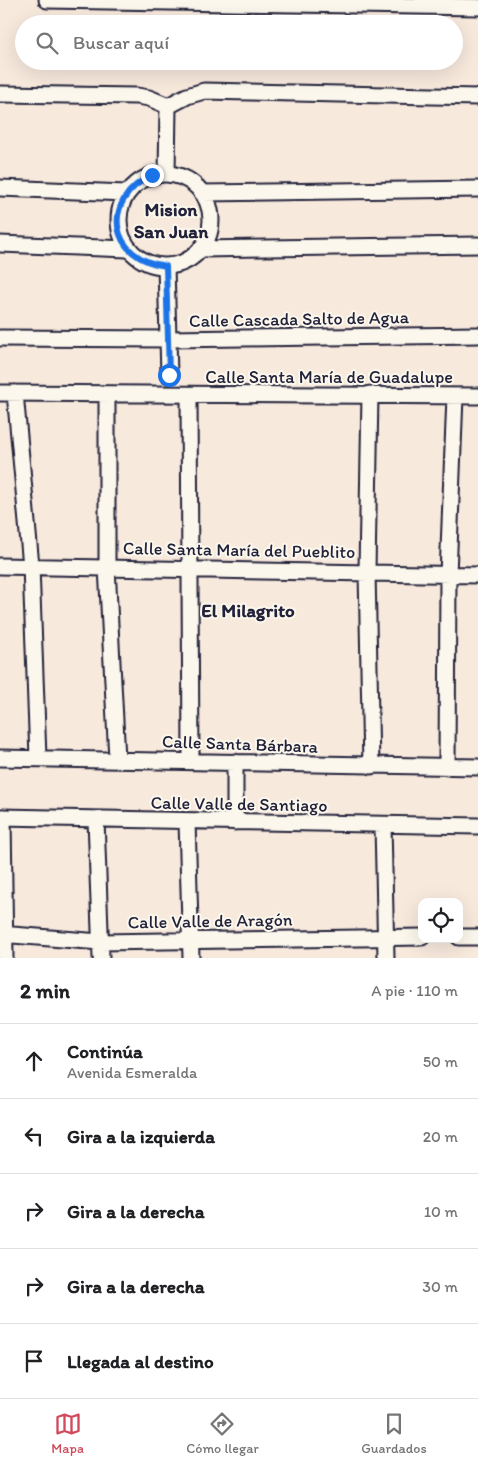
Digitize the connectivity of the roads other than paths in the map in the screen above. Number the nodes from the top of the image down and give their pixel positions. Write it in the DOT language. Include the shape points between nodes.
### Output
graph roads {
  1 [pos="47,0"];
  2 [pos="88,0"];
  3 [pos="478,7"];
  4 [pos="0,94"];
  5 [pos="478,97"];
  6 [pos="168,106"];
  7 [pos="167,174"];
  8 [pos="0,188"];
  9 [pos="478,189"];
  10 [pos="126,193"];
  11 [pos="202,193"];
  12 [pos="0,244"];
  13 [pos="478,245"];
  14 [pos="128,249"];
  15 [pos="201,249"];
  16 [pos="166,266"];
  17 [pos="478,335"];
  18 [pos="0,338"];
  19 [pos="169,339"];
  20 [pos="169,375"];
  21 [pos="7,393"];
  22 [pos="107,394"];
  23 [pos="370,394"];
  24 [pos="189,395"];
  25 [pos="455,396"];
  26 [pos="478,396"];
  27 [pos="0,566"];
  28 [pos="31,566"];
  29 [pos="107,567"];
  30 [pos="189,568"];
  31 [pos="367,572"];
  32 [pos="448,575"];
  33 [pos="478,575"];
  34 [pos="0,758"];
  35 [pos="38,758"];
  36 [pos="117,759"];
  37 [pos="191,760"];
  38 [pos="235,762"];
  39 [pos="371,766"];
  40 [pos="447,767"];
  41 [pos="478,767"];
  42 [pos="1,817"];
  43 [pos="96,819"];
  44 [pos="187,821"];
  45 [pos="235,822"];
  46 [pos="383,825"];
  47 [pos="478,826"];
  48 [pos="2,934"];
  49 [pos="387,936"];
  50 [pos="418,937"];
  51 [pos="463,937"];
  52 [pos="478,938"];
  53 [pos="190,939"];
  54 [pos="100,942"];
  55 [pos="5,958"];
  56 [pos="101,958"];
  57 [pos="190,958"];
  58 [pos="386,958"];
  1 -- 2 [label="street"];
  2 -- 3 [label="street"];
  4 -- 6 [label="street" via="137,96"];
  5 -- 6 [label="street" via="204,91"];
  6 -- 7 [label="street"];
  7 -- 10 [label="street" via="152,175 137,182"];
  7 -- 11 [label="street" via="181,176"];
  8 -- 10 [label="street"];
  9 -- 11 [label="street"];
  10 -- 14 [label="street" via="118,221"];
  11 -- 15 [label="street" via="209,206 211,221"];
  12 -- 14 [label="street"];
  13 -- 15 [label="street"];
  14 -- 16 [label="street" via="145,262"];
  15 -- 16 [label="street" via="179,264"];
  16 -- 19 [label="street"];
  17 -- 19 [label="street, Calle Cascada Salto de Agua"];
  18 -- 19 [label="street, Calle Cascada Salto de Agua"];
  19 -- 20 [label="street"];
  21 -- 22 [label="street, Calle Santa María de Guadalupe"];
  21 -- 28 [label="street"];
  22 -- 24 [label="street, Calle Santa María de Guadalupe"];
  22 -- 29 [label="street"];
  23 -- 24 [label="street, Calle Santa María de Guadalupe"];
  23 -- 25 [label="street, Calle Santa María de Guadalupe"];
  23 -- 31 [label="street"];
  24 -- 30 [label="street"];
  25 -- 26 [label="street, Calle Santa María de Guadalupe"];
  25 -- 32 [label="street"];
  27 -- 28 [label="street, Calle Santa María del Pueblito"];
  28 -- 29 [label="street, Calle Santa María del Pueblito"];
  28 -- 35 [label="street"];
  29 -- 30 [label="street, Calle Santa María del Pueblito"];
  29 -- 36 [label="street"];
  30 -- 31 [label="street, Calle Santa María del Pueblito"];
  30 -- 37 [label="street"];
  31 -- 32 [label="street, Calle Santa María del Pueblito"];
  31 -- 39 [label="street"];
  32 -- 33 [label="street, Calle Santa María del Pueblito"];
  32 -- 40 [label="street"];
  34 -- 35 [label="street, Calle Santa Bárbara"];
  35 -- 36 [label="street, Calle Santa Bárbara"];
  36 -- 37 [label="street, Calle Santa Bárbara"];
  37 -- 38 [label="street, Calle Santa Bárbara"];
  38 -- 39 [label="street, Calle Santa Bárbara"];
  38 -- 45 [label="street"];
  39 -- 40 [label="street, Calle Santa Bárbara"];
  40 -- 41 [label="street, Calle Santa Bárbara"];
  42 -- 43 [label="street, Calle Valle de Santiago"];
  42 -- 48 [label="street"];
  43 -- 44 [label="street, Calle Valle de Santiago"];
  43 -- 54 [label="street"];
  44 -- 45 [label="street, Calle Valle de Santiago"];
  44 -- 53 [label="street"];
  45 -- 46 [label="street, Calle Valle de Santiago"];
  46 -- 47 [label="street, Calle Valle de Santiago"];
  46 -- 49 [label="street"];
  48 -- 54 [label="street, Calle Valle de Aragón"];
  48 -- 55 [label="street"];
  49 -- 50 [label="street, Calle Valle de Aragón"];
  49 -- 53 [label="street, Calle Valle de Aragón"];
  49 -- 58 [label="street"];
  51 -- 52 [label="street"];
  53 -- 54 [label="street, Calle Valle de Aragón"];
  53 -- 57 [label="street"];
  54 -- 56 [label="street"];
}
